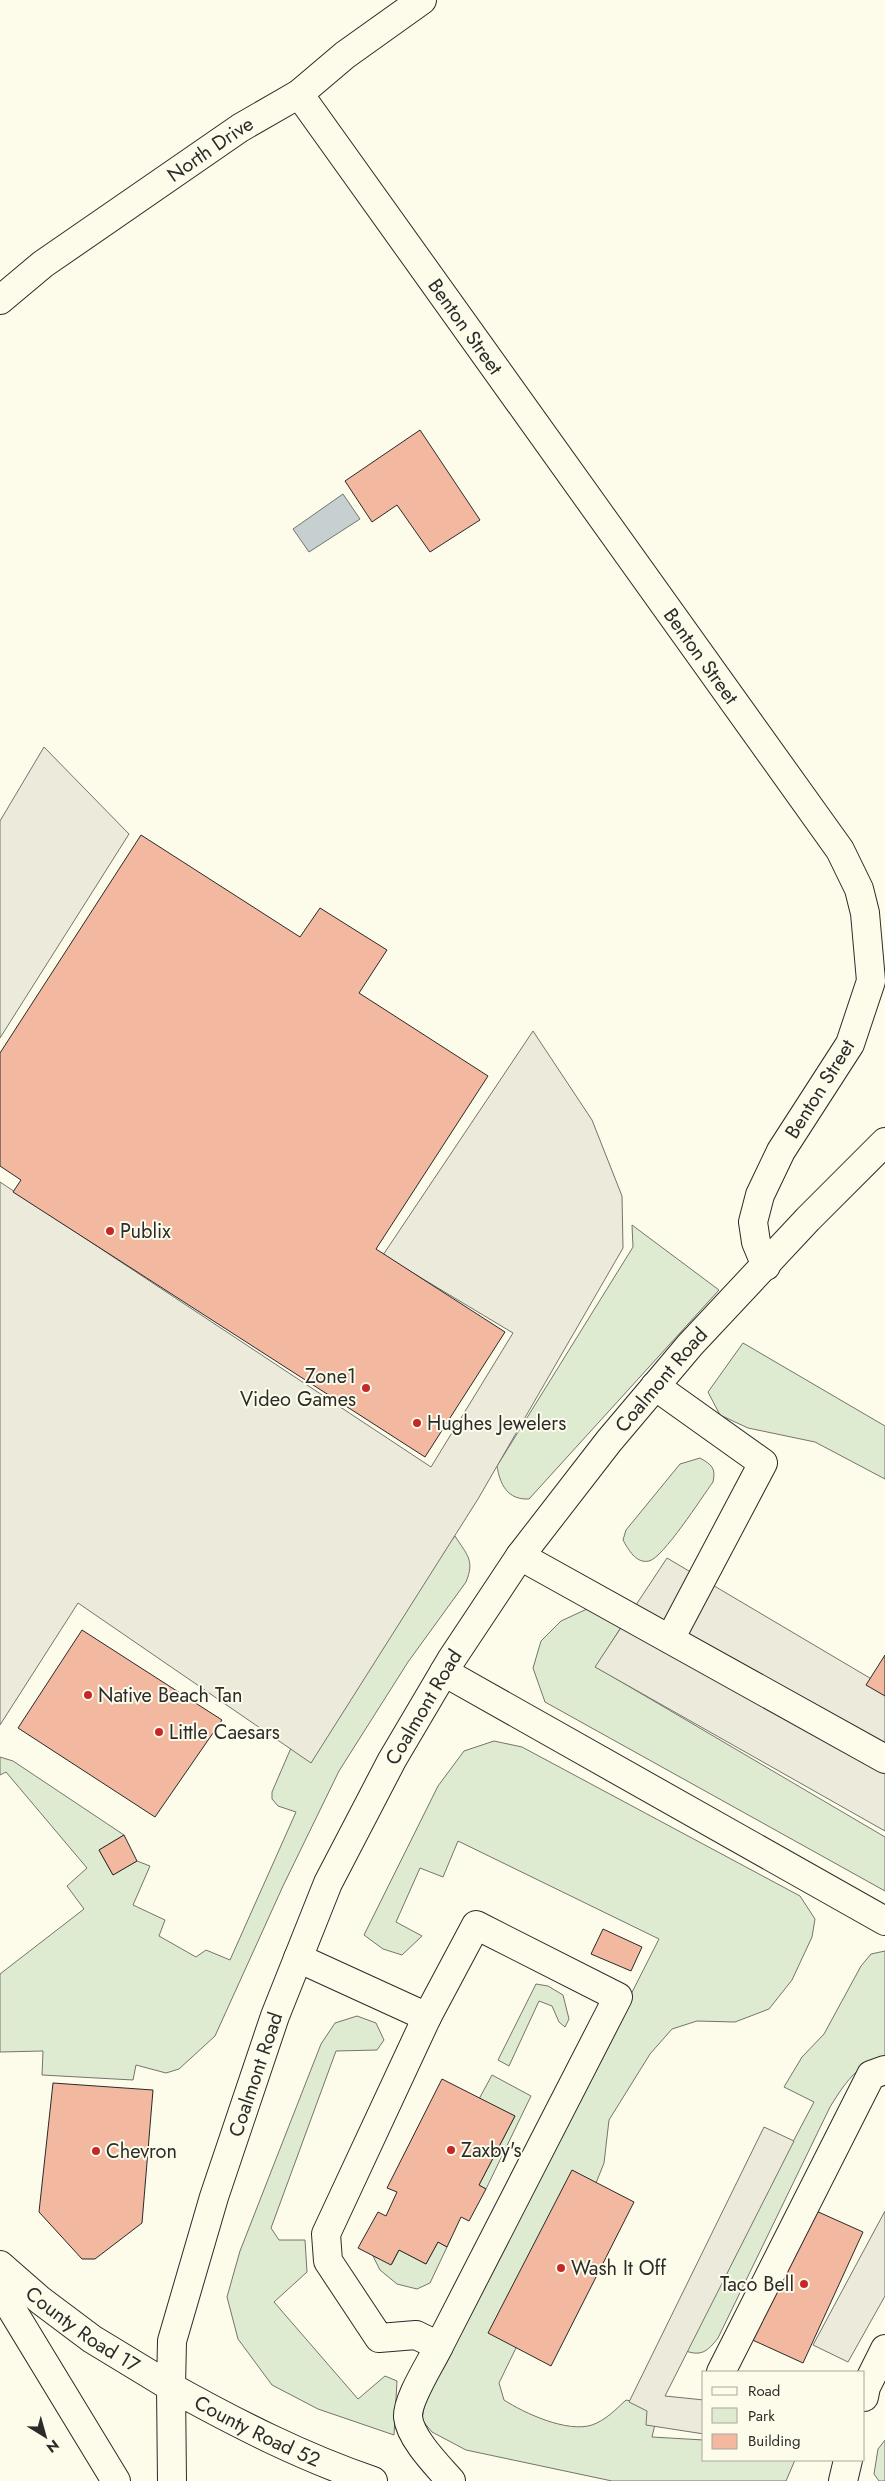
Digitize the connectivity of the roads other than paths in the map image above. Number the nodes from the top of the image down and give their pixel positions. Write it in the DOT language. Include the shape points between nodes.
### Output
graph roads {
  1 [pos="422,0"];
  2 [pos="299,94"];
  3 [pos="0,300"];
  4 [pos="885,1142"];
  5 [pos="766,1266"];
  6 [pos="655,1386"];
  7 [pos="520,1556"];
  8 [pos="670,1640"];
  9 [pos="444,1672"];
  10 [pos="885,1759"];
  11 [pos="885,1921"];
  12 [pos="298,1958"];
  13 [pos="427,2017"];
  14 [pos="885,2070"];
  15 [pos="0,2266"];
  16 [pos="0,2290"];
  17 [pos="439,2346"];
  18 [pos="881,2365"];
  19 [pos="722,2371"];
  20 [pos="171,2387"];
  21 [pos="865,2395"];
  22 [pos="848,2461"];
  23 [pos="369,2480"];
  24 [pos="116,2481"];
  25 [pos="172,2481"];
  26 [pos="451,2481"];
  27 [pos="843,2481"];
  1 -- 2 [label="street, North Drive" via="345,55"];
  2 -- 3 [label="street, North Drive" via="240,128 43,264"];
  2 -- 5 [label="street, Benton Street" via="840,850 859,890 865,913 871,981 850,1044 781,1151 760,1195 753,1222 756,1242"];
  4 -- 5 [label="street, Coalmont Road"];
  5 -- 6 [label="street, Coalmont Road"];
  6 -- 7 [label="street, Coalmont Road"];
  6 -- 8 [label="street" via="763,1463"];
  7 -- 8 [label="street"];
  7 -- 9 [label="street, Coalmont Road"];
  8 -- 10 [label="street"];
  9 -- 11 [label="street"];
  9 -- 12 [label="street, Coalmont Road" via="392,1760 333,1874"];
  12 -- 13 [label="street"];
  12 -- 20 [label="street, Coalmont Road" via="275,2016 214,2198 172,2341"];
  13 -- 17 [label="street" via="326,2234 328,2261 379,2338 416,2335"];
  13 -- 17 [label="street" via="476,1925 618,1997"];
  14 -- 19 [label="street" via="871,2075"];
  15 -- 20 [label="street, County Road 17" via="92,2339"];
  16 -- 24 [label="street"];
  17 -- 26 [label="street" via="411,2403 408,2417 418,2438"];
  18 -- 21 [label="street"];
  20 -- 23 [label="street, County Road 52" via="328,2466"];
  20 -- 25 [label="street, Coalmont Road"];
  22 -- 27 [label="street"];
}
